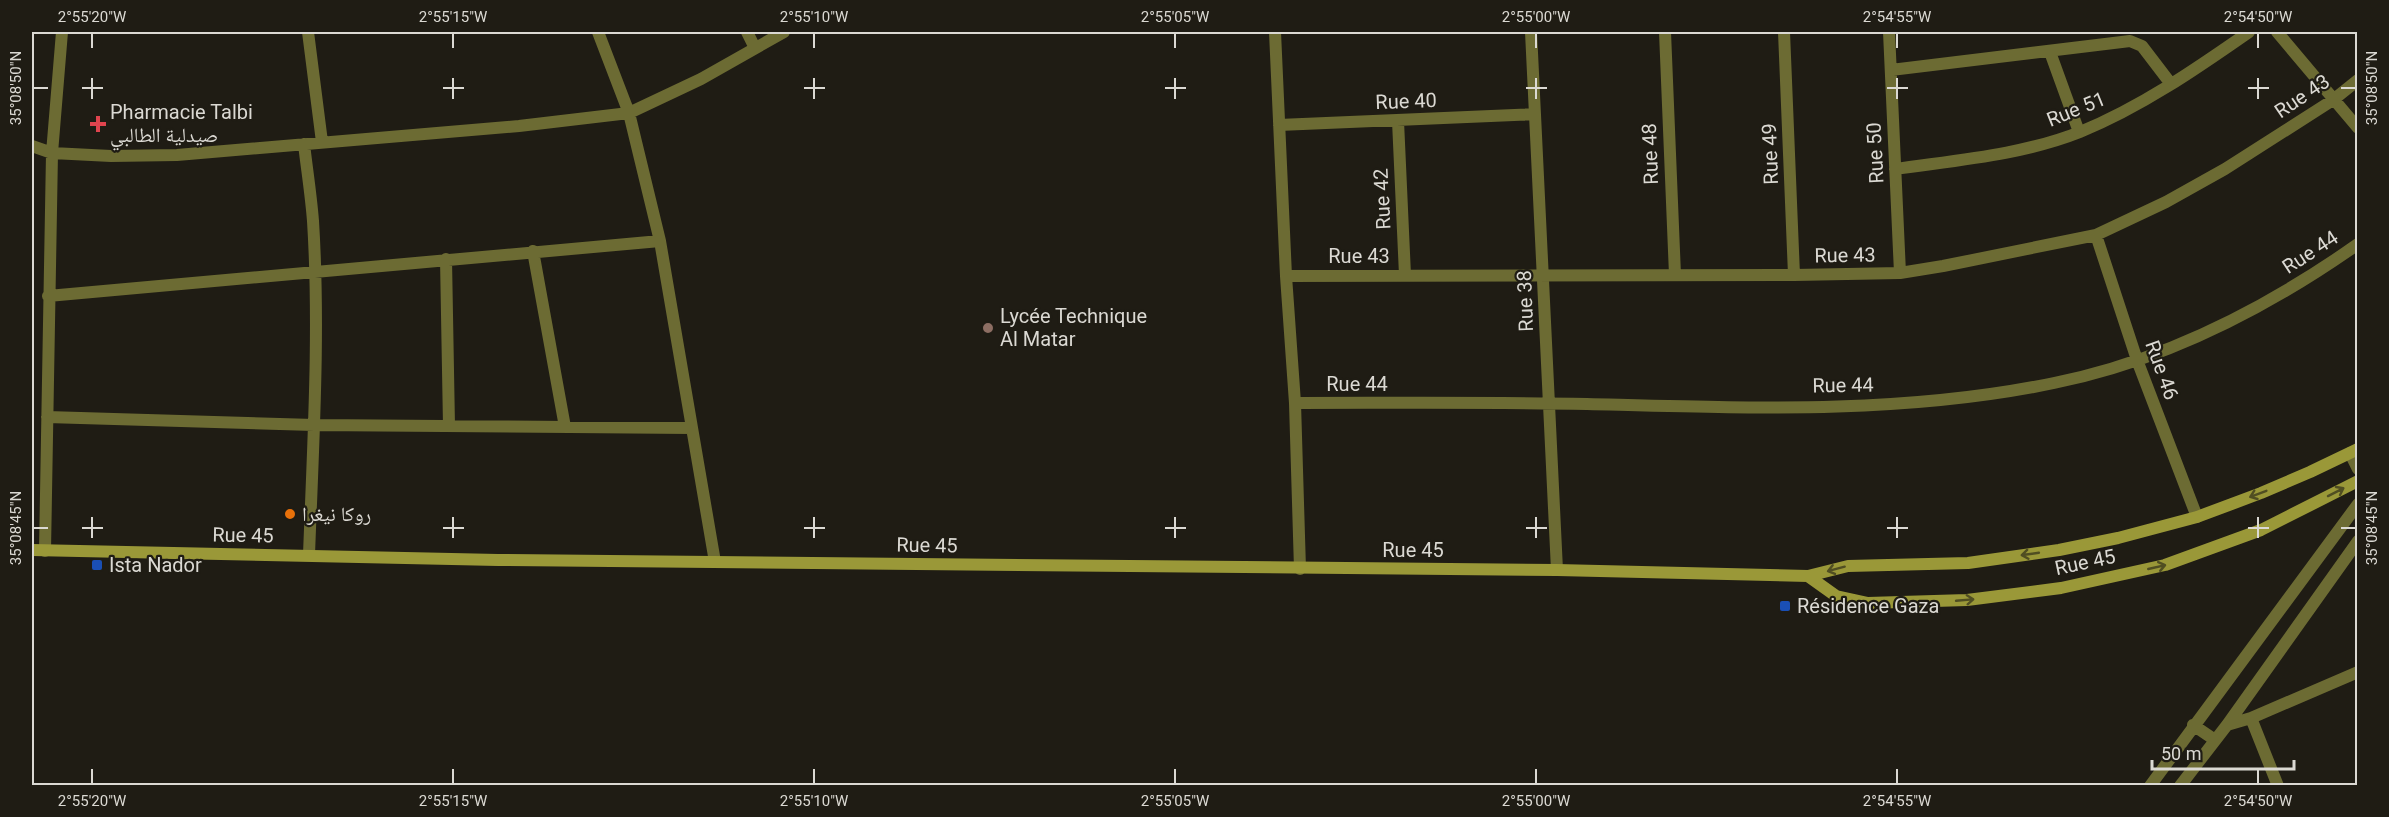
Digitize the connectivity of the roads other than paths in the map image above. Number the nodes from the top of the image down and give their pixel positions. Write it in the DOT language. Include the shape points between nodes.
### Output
graph roads {
  1 [pos="62,32"];
  2 [pos="308,32"];
  3 [pos="598,32"];
  4 [pos="747,32"];
  5 [pos="784,32"];
  6 [pos="1275,32"];
  7 [pos="1531,32"];
  8 [pos="1665,32"];
  9 [pos="1784,32"];
  10 [pos="1889,32"];
  11 [pos="2250,32"];
  12 [pos="2277,32"];
  13 [pos="755,48"];
  14 [pos="2050,52"];
  15 [pos="1891,70"];
  16 [pos="2358,80"];
  17 [pos="2172,84"];
  18 [pos="2333,100"];
  19 [pos="629,113"];
  20 [pos="1535,114"];
  21 [pos="1398,121"];
  22 [pos="1279,125"];
  23 [pos="2358,128"];
  24 [pos="2079,132"];
  25 [pos="322,142"];
  26 [pos="304,144"];
  27 [pos="32,146"];
  28 [pos="52,153"];
  29 [pos="1895,170"];
  30 [pos="2096,235"];
  31 [pos="660,241"];
  32 [pos="2358,244"];
  33 [pos="533,251"];
  34 [pos="446,259"];
  35 [pos="315,270"];
  36 [pos="1900,273"];
  37 [pos="1544,274"];
  38 [pos="1405,275"];
  39 [pos="1674,275"];
  40 [pos="1794,275"];
  41 [pos="1286,276"];
  42 [pos="48,296"];
  43 [pos="2137,360"];
  44 [pos="1295,403"];
  45 [pos="1548,403"];
  46 [pos="47,417"];
  47 [pos="314,425"];
  48 [pos="449,426"];
  49 [pos="565,427"];
  50 [pos="692,428"];
  51 [pos="2354,451"];
  52 [pos="2358,469"];
  53 [pos="2358,481"];
  54 [pos="2358,504"];
  55 [pos="2197,517"];
  56 [pos="2358,542"];
  57 [pos="32,550"];
  58 [pos="45,551"];
  59 [pos="309,555"];
  60 [pos="715,562"];
  61 [pos="1300,569"];
  62 [pos="1557,570"];
  63 [pos="1808,576"];
  64 [pos="2358,672"];
  65 [pos="2251,718"];
  66 [pos="2193,725"];
  67 [pos="2227,725"];
  68 [pos="2215,740"];
  69 [pos="2150,786"];
  70 [pos="2180,786"];
  71 [pos="2278,786"];
  1 -- 28 [label="street"];
  2 -- 25 [label="street"];
  3 -- 19 [label="street"];
  4 -- 13 [label="street"];
  5 -- 13 [label="street"];
  6 -- 22 [label="street"];
  7 -- 20 [label="street, Rue 38"];
  8 -- 39 [label="street, Rue 48"];
  9 -- 40 [label="street, Rue 49"];
  10 -- 15 [label="street, Rue 50"];
  11 -- 17 [label="street, Rue 51"];
  12 -- 18 [label="street"];
  13 -- 19 [label="street"];
  14 -- 15 [label="street"];
  14 -- 17 [label="street" via="2123,41 2138,43"];
  14 -- 24 [label="street"];
  15 -- 29 [label="street, Rue 50"];
  16 -- 18 [label="street, Rue 43"];
  17 -- 24 [label="street, Rue 51"];
  18 -- 23 [label="street"];
  18 -- 30 [label="street, Rue 43" via="2225,169"];
  19 -- 25 [label="street"];
  19 -- 31 [label="street"];
  20 -- 21 [label="street, Rue 40"];
  20 -- 37 [label="street, Rue 38"];
  21 -- 22 [label="street, Rue 40"];
  21 -- 38 [label="street, Rue 42"];
  22 -- 41 [label="street"];
  24 -- 29 [label="street, Rue 51" via="2012,151"];
  25 -- 26 [label="street"];
  26 -- 28 [label="street" via="177,155"];
  26 -- 35 [label="street"];
  27 -- 28 [label="street"];
  28 -- 42 [label="street"];
  29 -- 36 [label="street, Rue 50"];
  30 -- 36 [label="street, Rue 43"];
  30 -- 43 [label="street, Rue 46"];
  31 -- 33 [label="street"];
  31 -- 50 [label="street"];
  32 -- 43 [label="street, Rue 44" via="2234,320"];
  33 -- 34 [label="street"];
  33 -- 49 [label="street"];
  34 -- 35 [label="street"];
  34 -- 48 [label="street"];
  35 -- 42 [label="street"];
  35 -- 47 [label="street"];
  36 -- 40 [label="street, Rue 43"];
  37 -- 38 [label="street, Rue 43"];
  37 -- 39 [label="street, Rue 43"];
  37 -- 45 [label="street, Rue 38"];
  38 -- 41 [label="street, Rue 43"];
  39 -- 40 [label="street, Rue 43"];
  41 -- 44 [label="street"];
  42 -- 46 [label="street"];
  43 -- 45 [label="street, Rue 44" via="2056,383 1911,403 1716,407"];
  43 -- 55 [label="street, Rue 46"];
  44 -- 45 [label="street, Rue 44"];
  44 -- 61 [label="street"];
  45 -- 62 [label="street, Rue 38"];
  46 -- 47 [label="street"];
  46 -- 58 [label="street"];
  47 -- 48 [label="street"];
  47 -- 59 [label="street"];
  48 -- 49 [label="street"];
  49 -- 50 [label="street"];
  50 -- 60 [label="street"];
  51 -- 52 [label="street"];
  51 -- 55 [label="street, Rue 45, one-way"];
  63 -- 53 [label="street, Rue 45, one-way" via="1836,596 1868,603 1967,600 2061,588 2165,565 2261,530"];
  54 -- 66 [label="street"];
  55 -- 63 [label="street, Rue 45, one-way" via="2059,550 1968,563 1848,566"];
  56 -- 67 [label="street"];
  57 -- 58 [label="street, Rue 45"];
  58 -- 59 [label="street, Rue 45"];
  59 -- 60 [label="street, Rue 45"];
  60 -- 61 [label="street, Rue 45"];
  61 -- 62 [label="street, Rue 45"];
  62 -- 63 [label="street, Rue 45"];
  64 -- 65 [label="street"];
  65 -- 67 [label="street"];
  65 -- 71 [label="street"];
  66 -- 68 [label="street"];
  66 -- 69 [label="street"];
  67 -- 68 [label="street"];
  68 -- 70 [label="street"];
}
